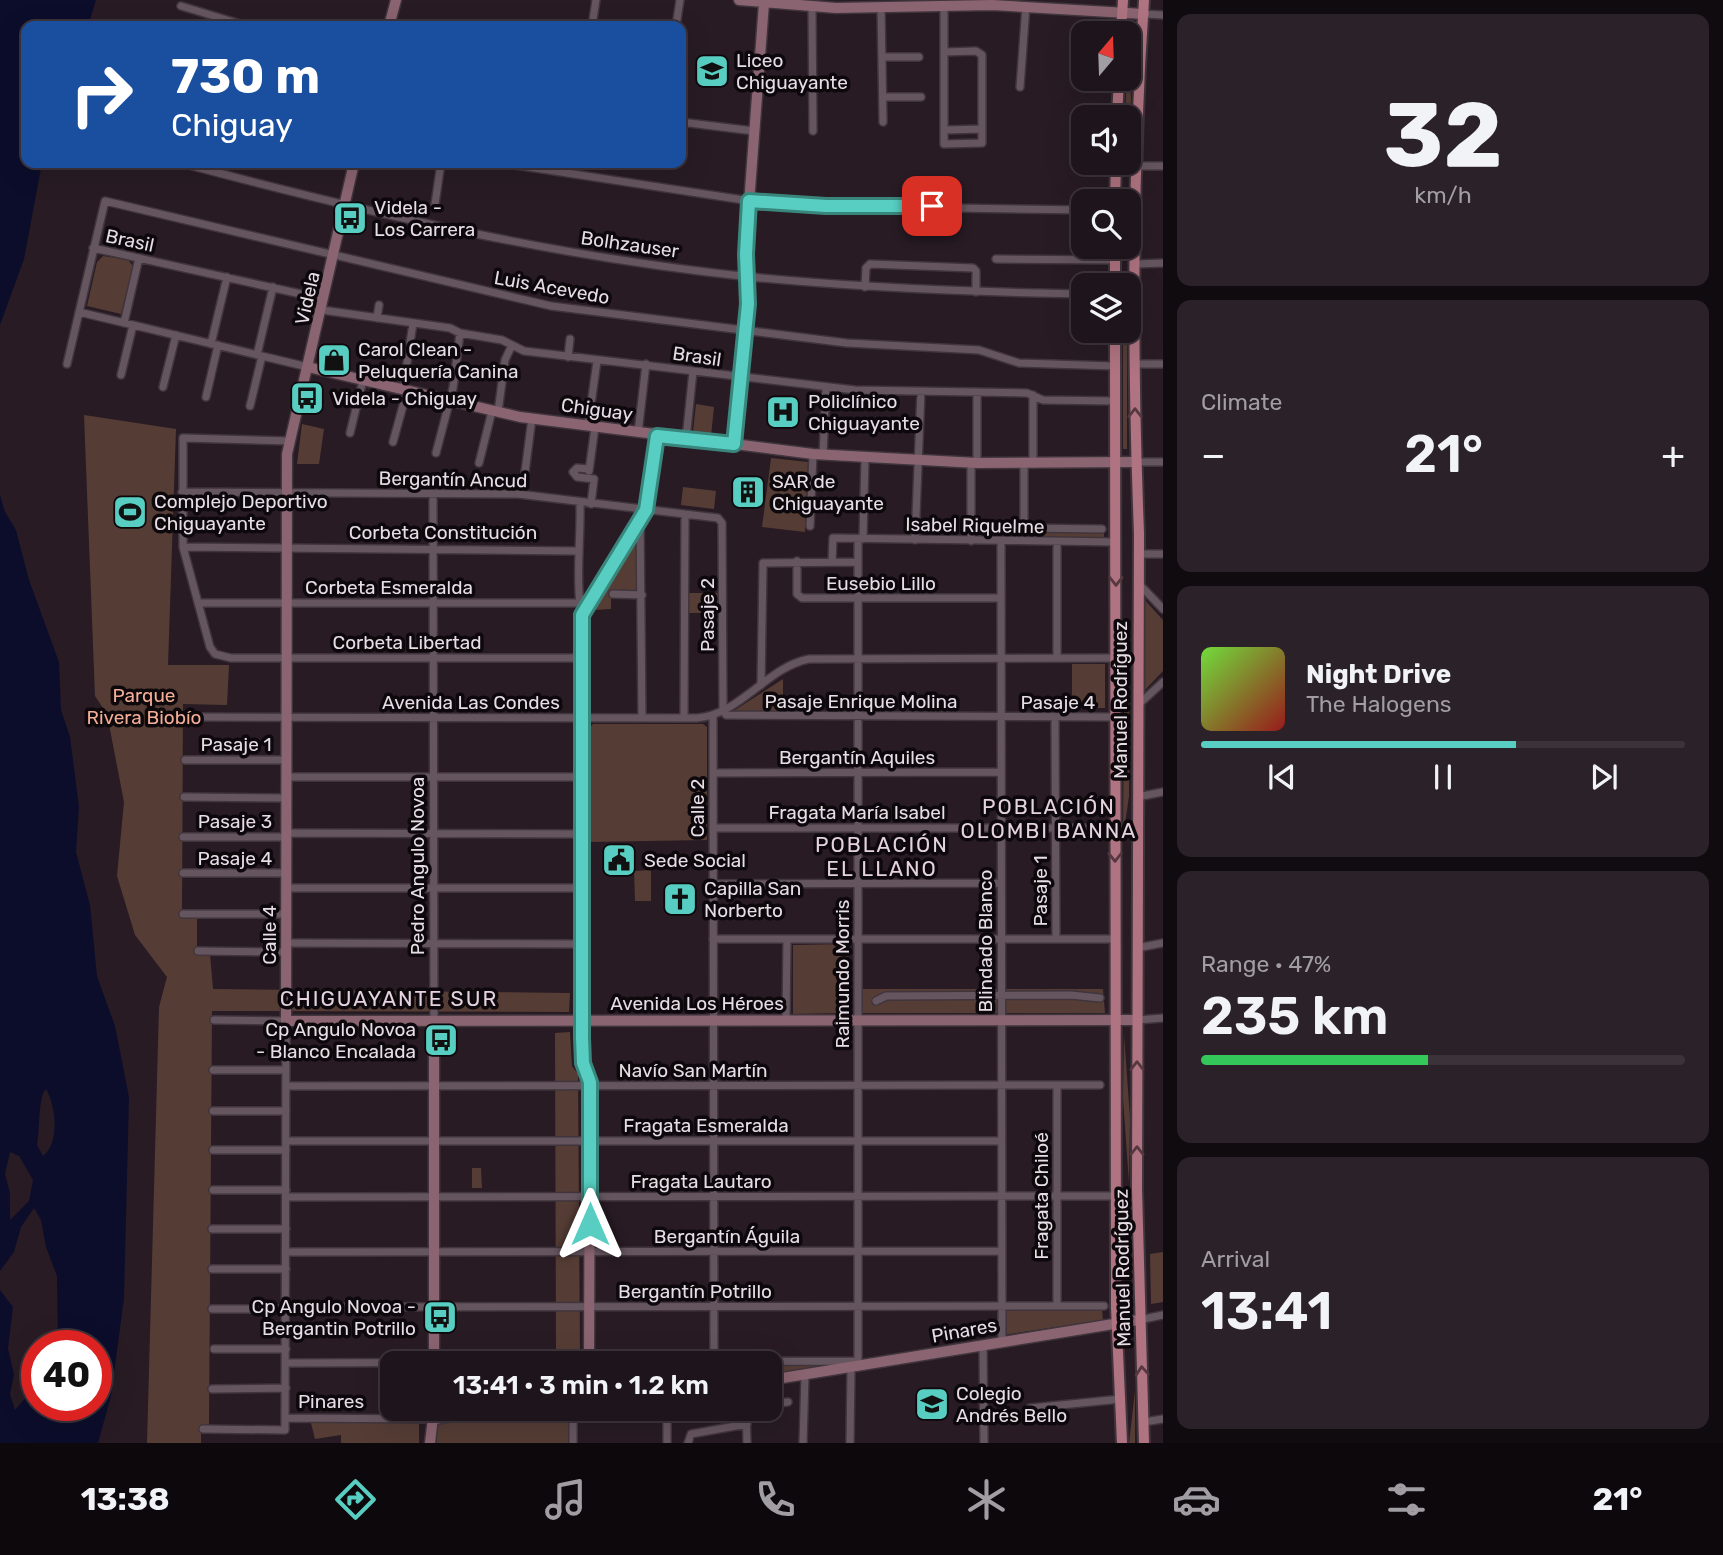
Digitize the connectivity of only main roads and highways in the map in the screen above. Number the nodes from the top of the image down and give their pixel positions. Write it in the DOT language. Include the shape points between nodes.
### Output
graph roads {
  1 [pos="1144,0"];
  2 [pos="1115,343"];
  3 [pos="1116,1176"];
  4 [pos="1137,1189"];
  5 [pos="1122,1443"];
  6 [pos="1144,1443"];
  4 -- 1 [label="main road, Manuel Rodríguez, one-way" via="1135,364"];
  2 -- 3 [label="main road, Manuel Rodríguez, one-way"];
  3 -- 4 [label="main road" via="1125,1187"];
  3 -- 5 [label="main road, Manuel Rodríguez"];
  6 -- 4 [label="main road, Manuel Rodríguez, one-way"];
}
